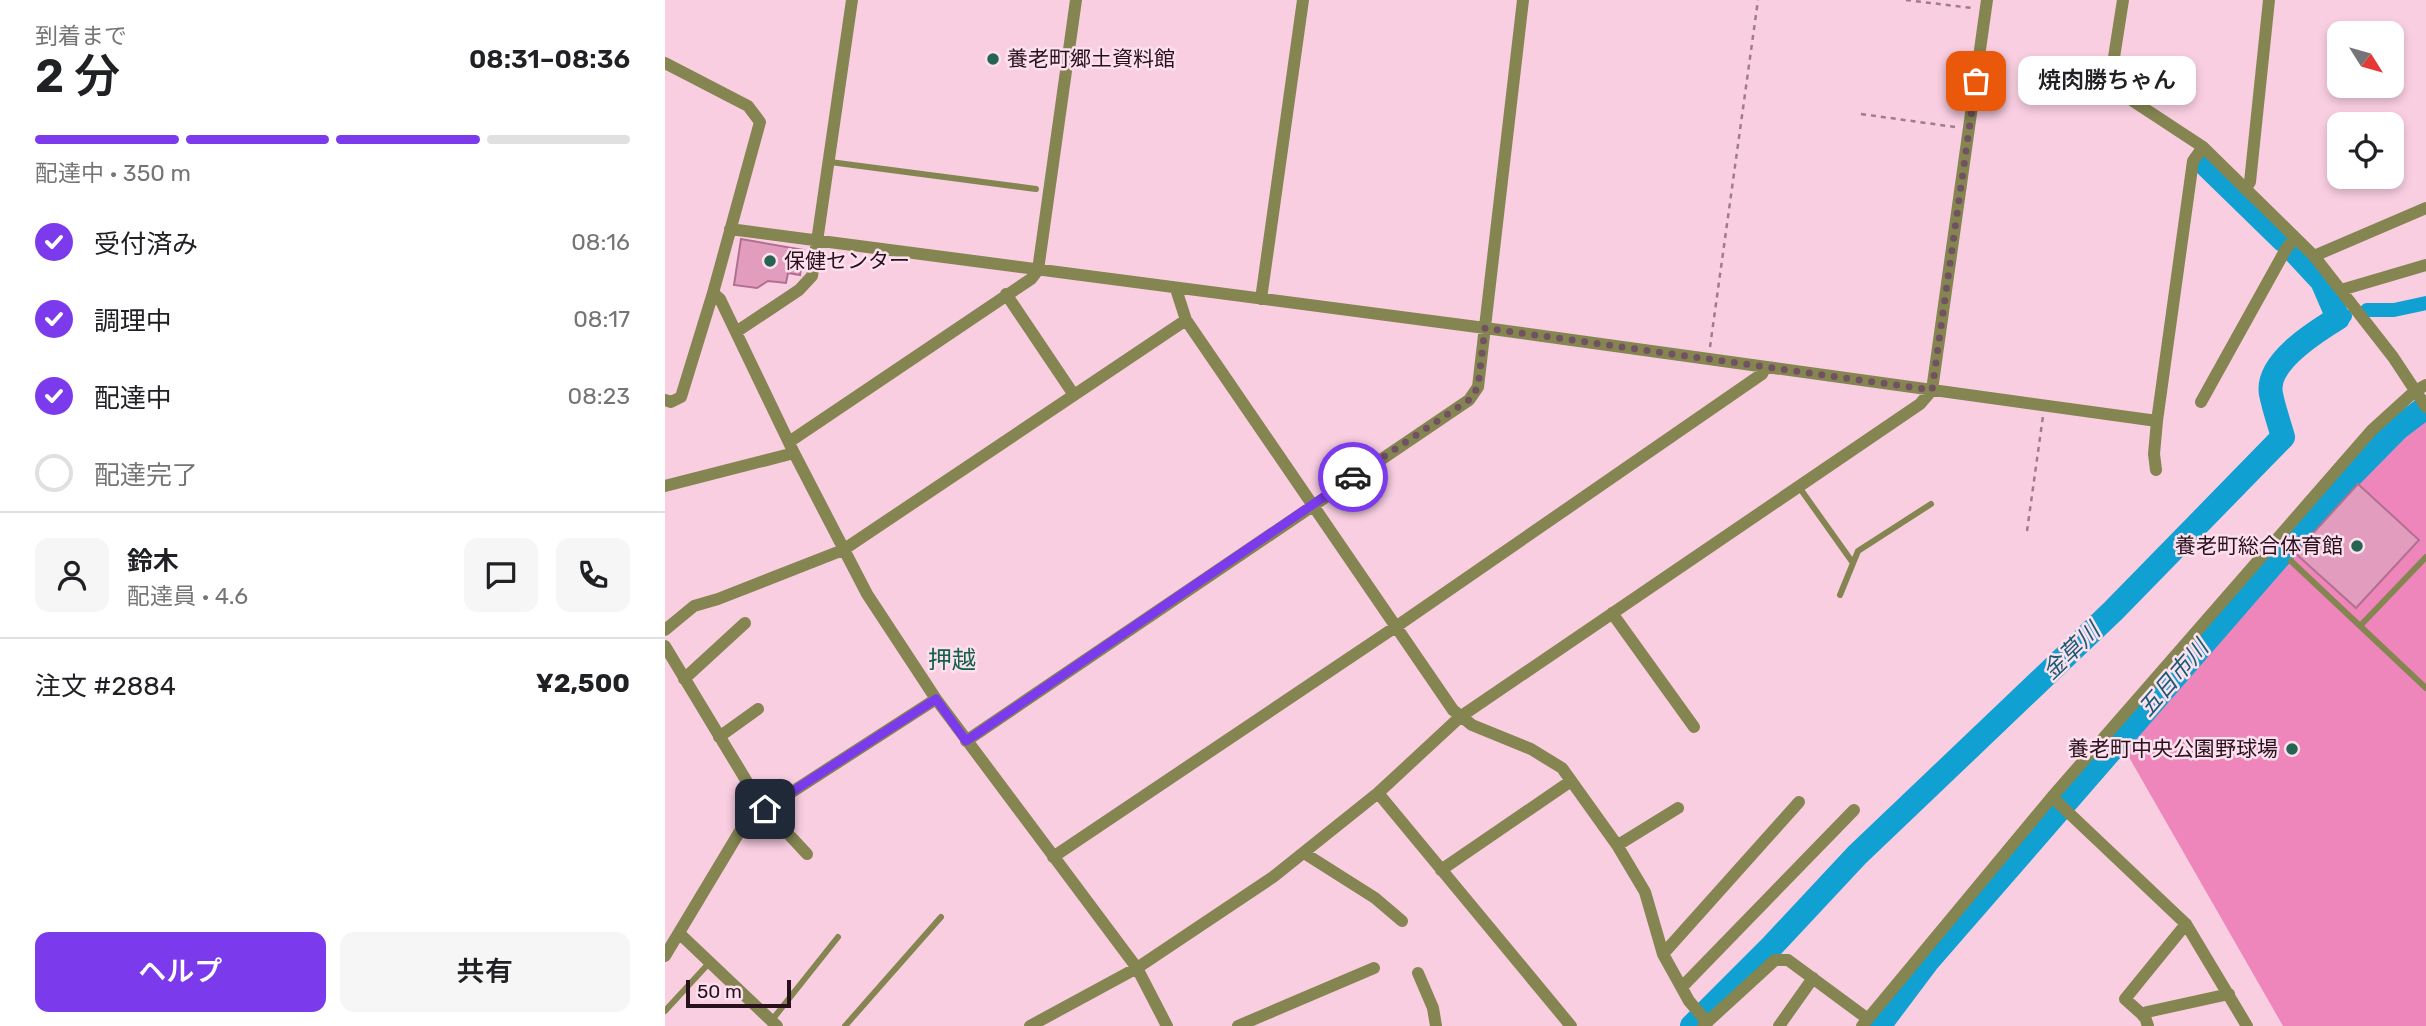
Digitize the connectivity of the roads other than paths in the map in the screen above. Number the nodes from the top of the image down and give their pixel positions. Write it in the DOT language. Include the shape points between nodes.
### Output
graph roads {
  1 [pos="852,0"];
  2 [pos="1076,0"];
  3 [pos="1303,0"];
  4 [pos="1523,0"];
  5 [pos="2123,0"];
  6 [pos="2269,0"];
  7 [pos="1987,5"];
  8 [pos="665,63"];
  9 [pos="2203,147"];
  10 [pos="829,162"];
  11 [pos="1036,189"];
  12 [pos="2245,189"];
  13 [pos="2426,208"];
  14 [pos="730,229"];
  15 [pos="2295,238"];
  16 [pos="818,240"];
  17 [pos="2314,256"];
  18 [pos="2426,265"];
  19 [pos="1038,270"];
  20 [pos="1175,289"];
  21 [pos="2340,290"];
  22 [pos="713,293"];
  23 [pos="1006,294"];
  24 [pos="1261,299"];
  25 [pos="1186,320"];
  26 [pos="1485,328"];
  27 [pos="736,332"];
  28 [pos="1765,368"];
  29 [pos="2420,388"];
  30 [pos="1932,390"];
  31 [pos="1074,395"];
  32 [pos="665,400"];
  33 [pos="2201,402"];
  34 [pos="2426,407"];
  35 [pos="2157,421"];
  36 [pos="791,447"];
  37 [pos="2156,470"];
  38 [pos="665,486"];
  39 [pos="1799,487"];
  40 [pos="1313,504"];
  41 [pos="1931,504"];
  42 [pos="842,550"];
  43 [pos="2426,557"];
  44 [pos="2291,561"];
  45 [pos="1853,564"];
  46 [pos="1840,595"];
  47 [pos="1612,613"];
  48 [pos="745,624"];
  49 [pos="1397,626"];
  50 [pos="2360,626"];
  51 [pos="665,630"];
  52 [pos="665,646"];
  53 [pos="684,678"];
  54 [pos="2426,688"];
  55 [pos="936,699"];
  56 [pos="758,709"];
  57 [pos="1459,717"];
  58 [pos="1694,727"];
  59 [pos="719,737"];
  60 [pos="966,741"];
  61 [pos="1571,781"];
  62 [pos="1378,793"];
  63 [pos="2052,797"];
  64 [pos="1799,802"];
  65 [pos="1678,807"];
  66 [pos="764,809"];
  67 [pos="1854,810"];
  68 [pos="1618,845"];
  69 [pos="1304,853"];
  70 [pos="807,854"];
  71 [pos="1053,857"];
  72 [pos="1441,870"];
  73 [pos="940,918"];
  74 [pos="1402,921"];
  75 [pos="2186,924"];
  76 [pos="680,934"];
  77 [pos="838,937"];
  78 [pos="1663,954"];
  79 [pos="665,956"];
  80 [pos="710,962"];
  81 [pos="1137,968"];
  82 [pos="1374,968"];
  83 [pos="1418,973"];
  84 [pos="1813,978"];
  85 [pos="1682,987"];
  86 [pos="2229,994"];
  87 [pos="665,1012"];
  88 [pos="1703,1019"];
  89 [pos="2145,1021"];
  90 [pos="1865,1022"];
  91 [pos="775,1023"];
  92 [pos="845,1026"];
  93 [pos="1030,1026"];
  94 [pos="1167,1026"];
  95 [pos="1238,1026"];
  96 [pos="1436,1026"];
  97 [pos="1571,1026"];
  98 [pos="1779,1026"];
  99 [pos="2247,1026"];
  1 -- 10 [label="street"];
  2 -- 19 [label="street"];
  3 -- 24 [label="street"];
  4 -- 26 [label="street"];
  5 -- 9 [label="street" via="2112,70 2133,101"];
  6 -- 12 [label="street" via="2250,183"];
  7 -- 30 [label="street"];
  8 -- 14 [label="street" via="748,106 760,122"];
  9 -- 12 [label="street"];
  9 -- 35 [label="street" via="2193,161"];
  10 -- 11 [label="lane"];
  10 -- 16 [label="street"];
  12 -- 15 [label="street"];
  13 -- 17 [label="street"];
  14 -- 16 [label="street"];
  14 -- 22 [label="street"];
  15 -- 17 [label="street"];
  15 -- 33 [label="street"];
  16 -- 19 [label="street"];
  16 -- 27 [label="street" via="812,276 806,283"];
  17 -- 21 [label="street"];
  18 -- 21 [label="street"];
  19 -- 20 [label="street"];
  19 -- 23 [label="street"];
  20 -- 24 [label="street"];
  20 -- 25 [label="street"];
  21 -- 29 [label="street"];
  22 -- 27 [label="street"];
  22 -- 32 [label="street" via="681,397"];
  23 -- 31 [label="street"];
  23 -- 36 [label="street"];
  24 -- 26 [label="street"];
  25 -- 31 [label="street"];
  25 -- 40 [label="street"];
  26 -- 28 [label="street"];
  26 -- 40 [label="street" via="1478,387 1469,400"];
  27 -- 36 [label="street"];
  28 -- 30 [label="street"];
  28 -- 49 [label="street"];
  29 -- 34 [label="street"];
  29 -- 63 [label="street" via="2371,430"];
  30 -- 35 [label="street"];
  30 -- 39 [label="street" via="1920,404"];
  31 -- 42 [label="street"];
  35 -- 37 [label="street"];
  36 -- 38 [label="street"];
  36 -- 42 [label="street"];
  39 -- 45 [label="lane"];
  39 -- 47 [label="street"];
  40 -- 49 [label="street"];
  40 -- 60 [label="street"];
  41 -- 45 [label="lane" via="1858,551"];
  42 -- 51 [label="street" via="694,606"];
  42 -- 55 [label="street"];
  43 -- 50 [label="lane"];
  44 -- 50 [label="lane"];
  45 -- 46 [label="lane"];
  47 -- 57 [label="street"];
  47 -- 58 [label="street"];
  48 -- 53 [label="street"];
  49 -- 57 [label="street"];
  49 -- 71 [label="street"];
  50 -- 54 [label="lane"];
  52 -- 53 [label="street"];
  53 -- 59 [label="street"];
  55 -- 60 [label="street"];
  55 -- 66 [label="street"];
  56 -- 59 [label="street"];
  57 -- 61 [label="street" via="1531,749 1562,768"];
  57 -- 62 [label="street"];
  59 -- 66 [label="street"];
  60 -- 71 [label="street"];
  61 -- 68 [label="street"];
  61 -- 72 [label="street"];
  62 -- 69 [label="street"];
  62 -- 72 [label="street"];
  63 -- 75 [label="street"];
  63 -- 90 [label="street"];
  64 -- 78 [label="street"];
  65 -- 68 [label="street"];
  66 -- 70 [label="street"];
  66 -- 76 [label="street" via="743,826"];
  67 -- 85 [label="street"];
  68 -- 78 [label="street" via="1645,892"];
  69 -- 74 [label="street" via="1375,898"];
  69 -- 81 [label="street"];
  71 -- 81 [label="street"];
  72 -- 97 [label="street"];
  73 -- 92 [label="lane"];
  75 -- 86 [label="street"];
  75 -- 89 [label="street" via="2125,999"];
  76 -- 79 [label="street"];
  76 -- 80 [label="street"];
  77 -- 91 [label="lane"];
  78 -- 85 [label="street"];
  80 -- 87 [label="lane"];
  80 -- 91 [label="street"];
  81 -- 93 [label="street"];
  81 -- 94 [label="street"];
  82 -- 95 [label="street"];
  83 -- 96 [label="street"];
  84 -- 88 [label="street" via="1788,960 1775,960"];
  84 -- 90 [label="street"];
  84 -- 98 [label="street"];
  85 -- 88 [label="street"];
  86 -- 89 [label="street" via="2147,1012"];
  86 -- 99 [label="street"];
}
